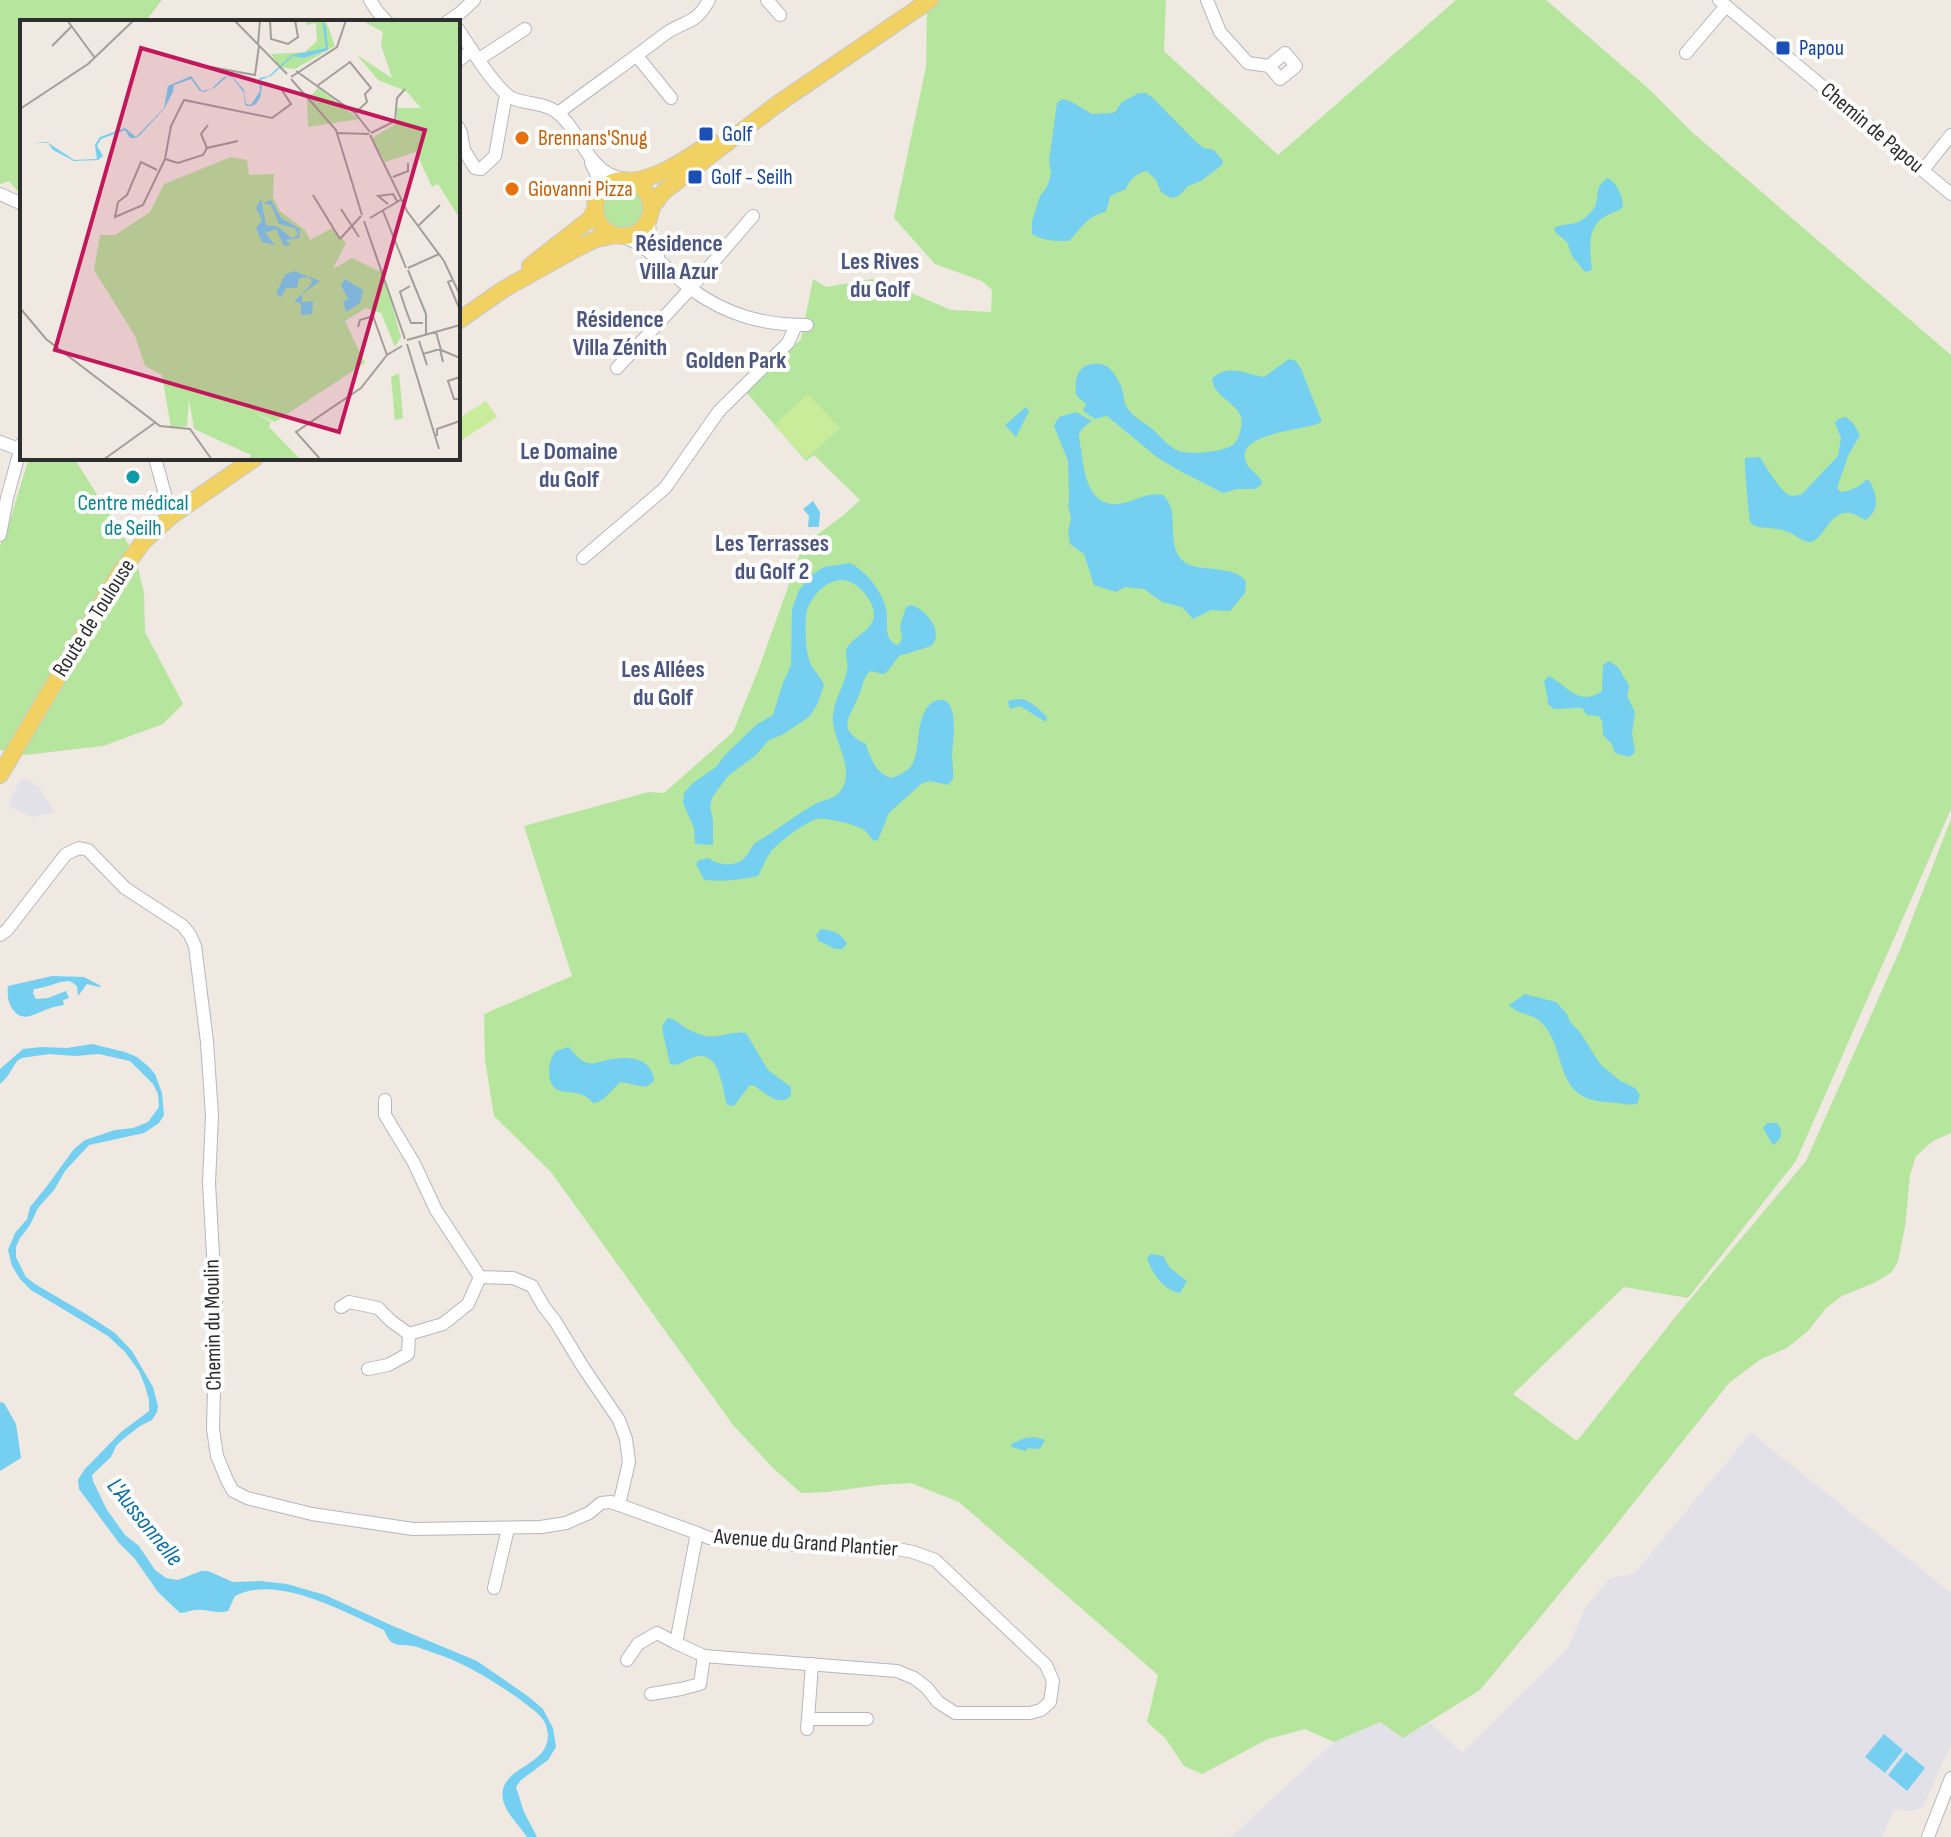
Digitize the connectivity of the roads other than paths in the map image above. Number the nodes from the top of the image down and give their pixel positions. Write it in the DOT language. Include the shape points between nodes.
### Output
graph roads {
  1 [pos="370,0"];
  2 [pos="474,0"];
  3 [pos="709,0"];
  4 [pos="767,0"];
  5 [pos="930,0"];
  6 [pos="1207,0"];
  7 [pos="1722,3"];
  8 [pos="780,15"];
  9 [pos="385,20"];
  10 [pos="456,20"];
  11 [pos="525,29"];
  12 [pos="460,33"];
  13 [pos="1686,53"];
  14 [pos="475,55"];
  15 [pos="637,56"];
  16 [pos="460,60"];
  17 [pos="1269,66"];
  18 [pos="507,95"];
  19 [pos="671,98"];
  20 [pos="776,105"];
  21 [pos="558,113"];
  22 [pos="460,132"];
  23 [pos="1951,135"];
  24 [pos="589,156"];
  25 [pos="1923,170"];
  26 [pos="628,181"];
  27 [pos="0,194"];
  28 [pos="1951,194"];
  29 [pos="20,203"];
  30 [pos="596,204"];
  31 [pos="650,214"];
  32 [pos="753,216"];
  33 [pos="619,236"];
  34 [pos="662,262"];
  35 [pos="504,289"];
  36 [pos="690,289"];
  37 [pos="460,320"];
  38 [pos="617,368"];
  39 [pos="0,442"];
  40 [pos="20,446"];
  41 [pos="20,450"];
  42 [pos="156,460"];
  43 [pos="252,460"];
  44 [pos="171,516"];
  45 [pos="0,535"];
  46 [pos="583,558"];
  47 [pos="0,775"];
  48 [pos="0,935"];
  49 [pos="385,1100"];
  50 [pos="480,1277"];
  51 [pos="341,1307"];
  52 [pos="409,1334"];
  53 [pos="368,1369"];
  54 [pos="619,1505"];
  55 [pos="506,1529"];
  56 [pos="697,1533"];
  57 [pos="494,1588"];
  58 [pos="676,1643"];
  59 [pos="704,1656"];
  60 [pos="627,1660"];
  61 [pos="812,1664"];
  62 [pos="651,1694"];
  63 [pos="867,1719"];
  64 [pos="1951,1778"];
  65 [pos="1928,1837"];
  1 -- 9 [label="street"];
  2 -- 10 [label="street"];
  3 -- 15 [label="street" via="691,22"];
  4 -- 8 [label="street"];
  5 -- 20 [label="main road"];
  6 -- 17 [label="street" via="1220,32 1248,63"];
  7 -- 13 [label="street"];
  7 -- 25 [label="street, Chemin de Papou"];
  11 -- 14 [label="street"];
  12 -- 14 [label="street"];
  14 -- 16 [label="street"];
  14 -- 18 [label="street"];
  15 -- 19 [label="street"];
  15 -- 21 [label="street"];
  18 -- 21 [label="street"];
  18 -- 22 [label="street" via="495,156 481,169 464,150"];
  20 -- 26 [label="main road" via="663,172"];
  20 -- 31 [label="main road" via="663,192"];
  21 -- 24 [label="street"];
  23 -- 25 [label="street"];
  24 -- 26 [label="street" via="605,172"];
  24 -- 30 [label="street" via="598,177"];
  25 -- 28 [label="street, Chemin de Papou"];
  26 -- 30 [label="main road" via="610,183"];
  26 -- 31 [label="main road" via="648,195"];
  27 -- 29 [label="street"];
  30 -- 33 [label="main road" via="604,229"];
  30 -- 35 [label="main road" via="590,219"];
  31 -- 33 [label="main road" via="641,230"];
  31 -- 34 [label="street" via="650,239"];
  32 -- 36 [label="street"];
  33 -- 34 [label="street"];
  33 -- 35 [label="main road" via="596,239"];
  34 -- 36 [label="street"];
  35 -- 37 [label="main road"];
  36 -- 38 [label="street"];
  36 -- 46 [label="street" via="736,316 802,325 719,411 665,488"];
  39 -- 40 [label="street"];
  41 -- 45 [label="street"];
  42 -- 44 [label="street"];
  43 -- 44 [label="main road, Route de Toulouse"];
  44 -- 47 [label="main road, Route de Toulouse" via="118,576"];
  48 -- 55 [label="street, Chemin du Moulin" via="66,854 79,848 88,850 132,893 183,926 195,946 212,1116 213,1429 217,1456 233,1491 299,1511 376,1524"];
  49 -- 50 [label="street" via="385,1115 436,1210"];
  50 -- 52 [label="street" via="468,1304 443,1324"];
  50 -- 54 [label="street" via="513,1278 532,1286 619,1420 629,1462"];
  51 -- 52 [label="street" via="349,1302 378,1308"];
  52 -- 53 [label="street" via="408,1354"];
  54 -- 55 [label="street, Chemin du Moulin" via="601,1503 566,1523"];
  54 -- 56 [label="street, Avenue du Grand Plantier"];
  55 -- 57 [label="street"];
  56 -- 58 [label="street, Avenue du Grand Plantier"];
  56 -- 61 [label="street, Avenue du Grand Plantier" via="834,1548 887,1547 935,1560 1046,1665 1053,1681 1050,1702 1041,1710 955,1713 906,1674"];
  58 -- 59 [label="street, Avenue du Grand Plantier"];
  58 -- 60 [label="street" via="657,1633 638,1644"];
  59 -- 61 [label="street, Avenue du Grand Plantier"];
  59 -- 62 [label="street" via="700,1684"];
  61 -- 63 [label="street" via="807,1724"];
  64 -- 65 [label="street"];
}
